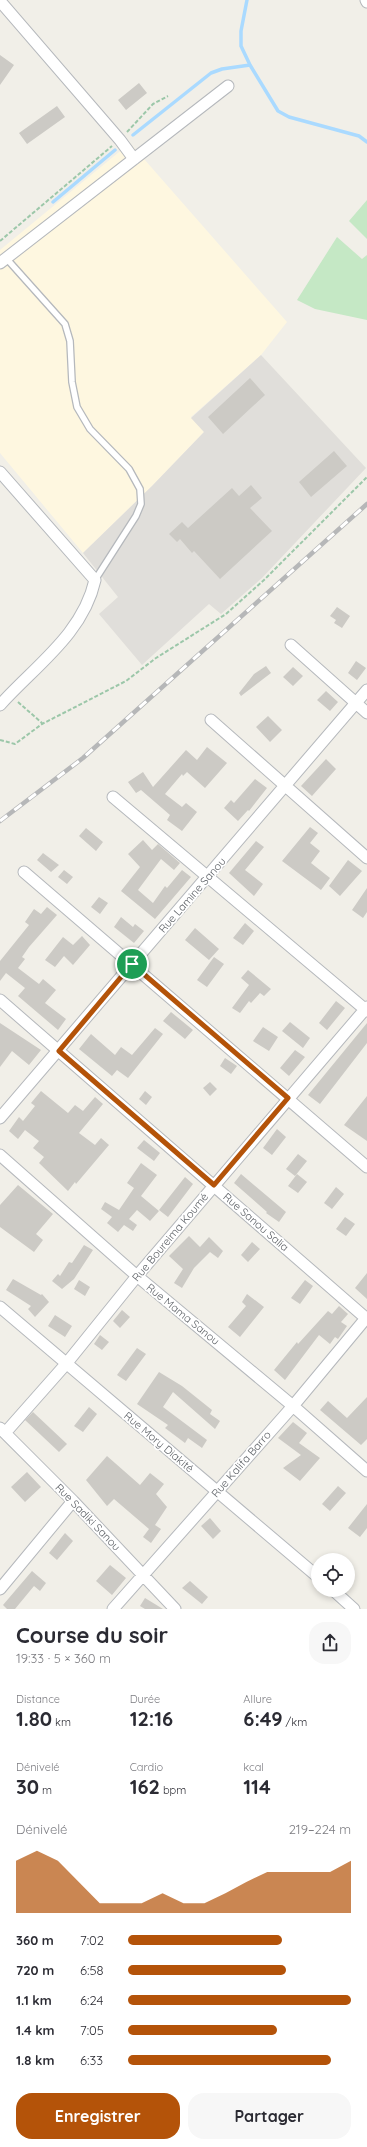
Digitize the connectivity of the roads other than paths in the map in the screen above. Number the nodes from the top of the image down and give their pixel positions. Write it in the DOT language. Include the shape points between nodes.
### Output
graph roads {
  1 [pos="0,1"];
  2 [pos="228,86"];
  3 [pos="134,159"];
  4 [pos="2,257"];
  5 [pos="0,472"];
  6 [pos="95,580"];
  7 [pos="291,645"];
  8 [pos="367,690"];
  9 [pos="0,704"];
  10 [pos="355,704"];
  11 [pos="367,713"];
  12 [pos="211,720"];
  13 [pos="286,785"];
  14 [pos="113,797"];
  15 [pos="367,858"];
  16 [pos="24,872"];
  17 [pos="207,878"];
  18 [pos="132,964"];
  19 [pos="0,1000"];
  20 [pos="366,1009"];
  21 [pos="59,1051"];
  22 [pos="288,1098"];
  23 [pos="0,1118"];
  24 [pos="0,1155"];
  25 [pos="367,1167"];
  26 [pos="214,1185"];
  27 [pos="137,1276"];
  28 [pos="0,1307"];
  29 [pos="367,1318"];
  30 [pos="66,1364"];
  31 [pos="293,1406"];
  32 [pos="3,1430"];
  33 [pos="367,1471"];
  34 [pos="218,1491"];
  35 [pos="73,1501"];
  36 [pos="311,1571"];
  37 [pos="143,1575"];
  38 [pos="0,1589"];
  39 [pos="341,1597"];
  40 [pos="113,1609"];
  41 [pos="175,1609"];
  42 [pos="354,1609"];
  1 -- 3 [label="street"];
  2 -- 3 [label="street"];
  3 -- 4 [label="street"];
  4 -- 6 [label="lane" via="65,324 70,341 72,382 77,407 90,429 129,470 140,489 141,504 136,516"];
  5 -- 6 [label="street"];
  6 -- 9 [label="street" via="91,597 68,634 53,653"];
  7 -- 10 [label="street"];
  8 -- 10 [label="street, Rue Lamine Sanou"];
  10 -- 11 [label="street"];
  10 -- 13 [label="street, Rue Lamine Sanou"];
  12 -- 13 [label="street"];
  13 -- 15 [label="street"];
  13 -- 17 [label="street, Rue Lamine Sanou"];
  14 -- 17 [label="street"];
  16 -- 18 [label="street"];
  17 -- 18 [label="street, Rue Lamine Sanou"];
  17 -- 20 [label="street"];
  18 -- 21 [label="street, Rue Lamine Sanou"];
  18 -- 22 [label="street"];
  19 -- 21 [label="street, Rue Sanou Salia"];
  20 -- 22 [label="street, Rue Boureima Koumé"];
  21 -- 23 [label="street, Rue Lamine Sanou"];
  21 -- 26 [label="street, Rue Sanou Salia"];
  22 -- 25 [label="street"];
  22 -- 26 [label="street, Rue Boureima Koumé"];
  24 -- 27 [label="street, Rue Mama Sanou"];
  26 -- 27 [label="street, Rue Boureima Koumé"];
  26 -- 29 [label="street, Rue Sanou Salia"];
  27 -- 30 [label="street, Rue Boureima Koumé"];
  27 -- 31 [label="street, Rue Mama Sanou"];
  28 -- 30 [label="street, Rue Mory Diakité"];
  29 -- 31 [label="street, Rue Kalifa Barro"];
  30 -- 32 [label="street, Rue Boureima Koumé"];
  30 -- 34 [label="street, Rue Mory Diakité"];
  31 -- 33 [label="street, Rue Mama Sanou"];
  31 -- 34 [label="street, Rue Kalifa Barro"];
  32 -- 35 [label="street, Rue Sadiki Sanou"];
  34 -- 36 [label="street, Rue Mory Diakité"];
  34 -- 37 [label="street, Rue Kalifa Barro"];
  35 -- 37 [label="street, Rue Sadiki Sanou"];
  35 -- 38 [label="street"];
  37 -- 40 [label="street, Rue Kalifa Barro"];
  37 -- 41 [label="street, Rue Sadiki Sanou"];
  39 -- 42 [label="street"];
}
